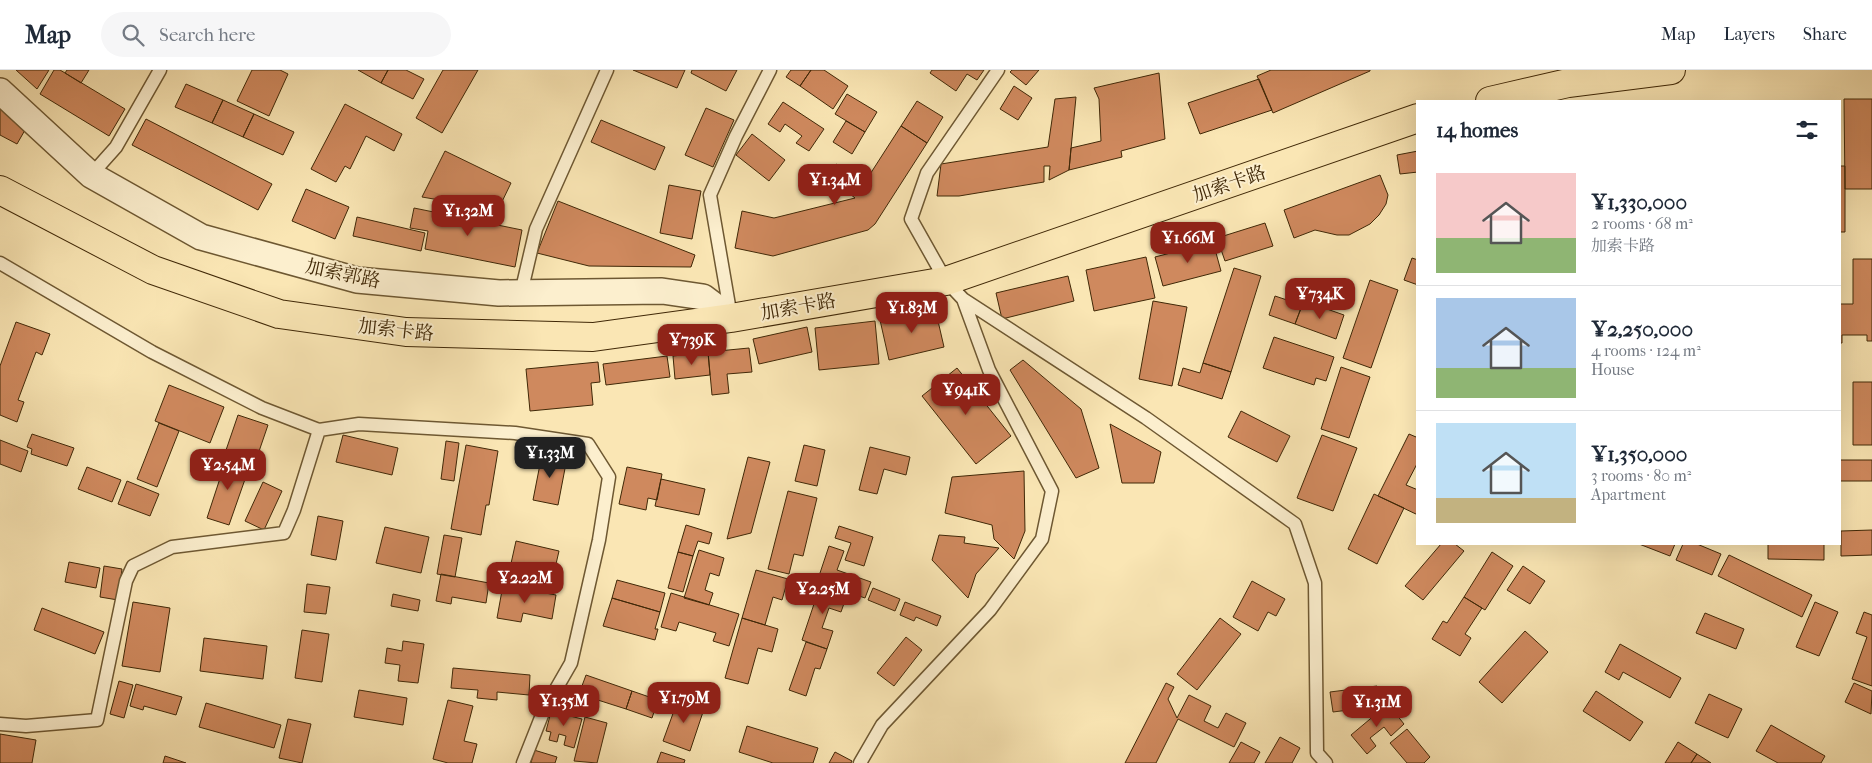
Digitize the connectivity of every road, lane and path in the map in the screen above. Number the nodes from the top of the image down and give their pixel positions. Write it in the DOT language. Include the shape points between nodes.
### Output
graph roads {
  1 [pos="160,70"];
  2 [pos="607,70"];
  3 [pos="770,70"];
  4 [pos="998,70"];
  5 [pos="1671,70"];
  6 [pos="0,91"];
  7 [pos="1494,100"];
  8 [pos="1416,119"];
  9 [pos="91,175"];
  10 [pos="0,190"];
  11 [pos="0,263"];
  12 [pos="954,290"];
  13 [pos="521,293"];
  14 [pos="731,318"];
  15 [pos="319,430"];
  16 [pos="0,724"];
  17 [pos="523,763"];
  18 [pos="860,763"];
  19 [pos="1326,763"];
  1 -- 9 [label="lane" via="116,147"];
  2 -- 13 [label="lane" via="536,229"];
  3 -- 14 [label="lane" via="710,195"];
  4 -- 12 [label="lane" via="927,173 911,219"];
  5 -- 7 [label="main road" via="1568,83"];
  6 -- 9 [label="street, 加索郭路"];
  8 -- 12 [label="main road, 加索卡路"];
  9 -- 13 [label="street, 加索郭路" via="202,237 357,280"];
  10 -- 14 [label="main road, 加索卡路" via="153,270 279,314 406,332 593,337"];
  11 -- 15 [label="lane" via="152,352 262,408"];
  12 -- 14 [label="main road, 加索卡路"];
  12 -- 18 [label="lane" via="989,370 1052,491 1042,539 990,610 882,725"];
  12 -- 19 [label="lane" via="1146,418 1295,524 1315,583 1317,753"];
  13 -- 14 [label="street, 加索郭路" via="662,291 703,296"];
  15 -- 16 [label="lane" via="284,533 172,547 133,566 126,581 97,720 26,726"];
  15 -- 17 [label="lane" via="359,424 515,433 588,444 609,477 599,540 571,663 544,710"];
}
